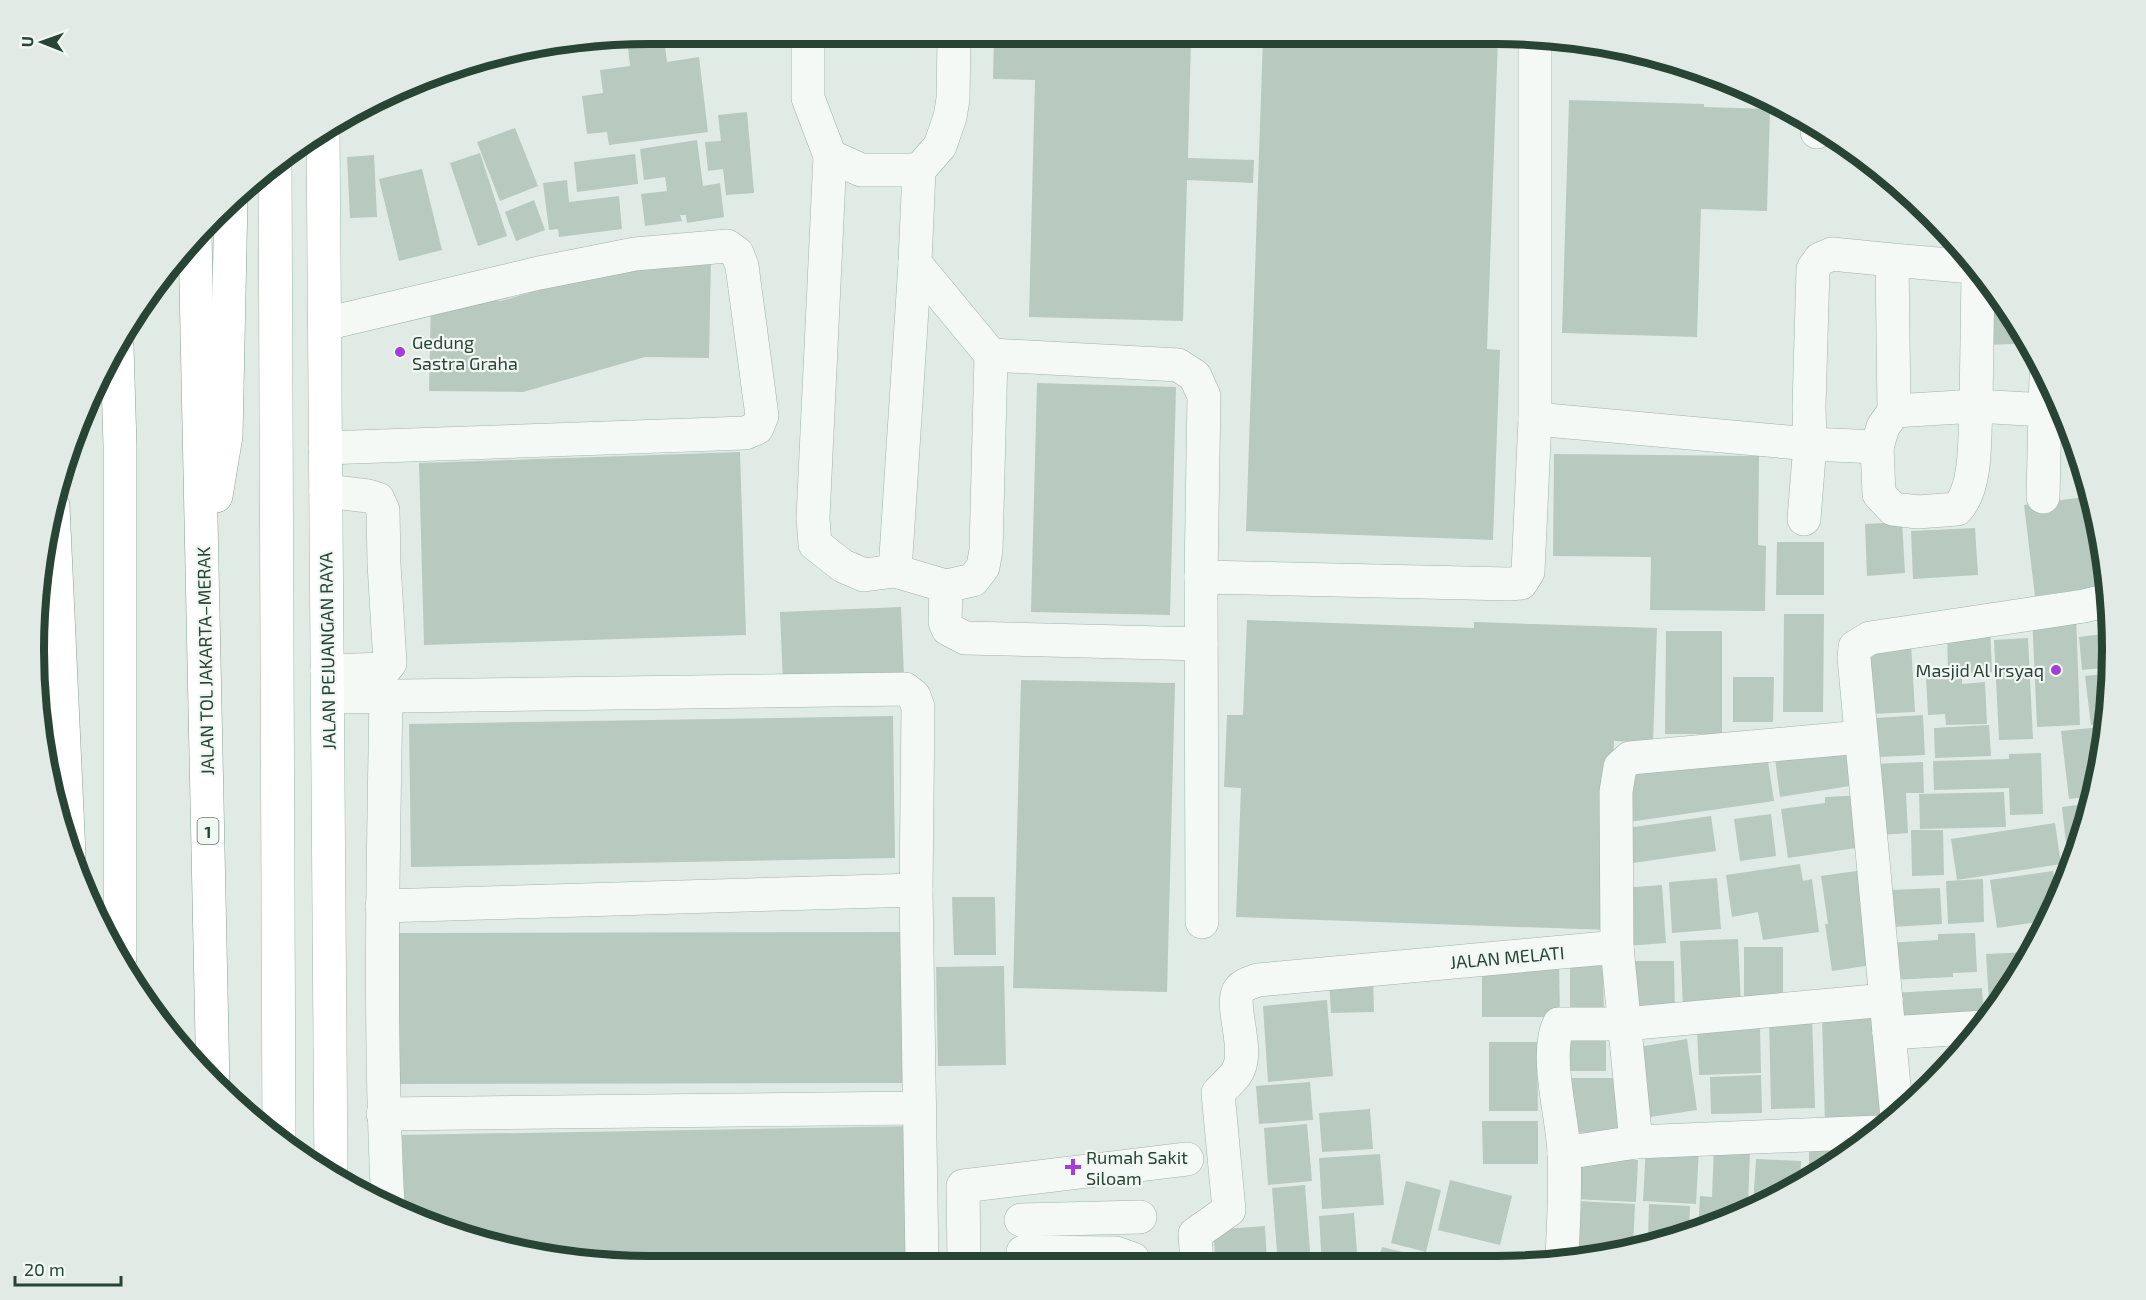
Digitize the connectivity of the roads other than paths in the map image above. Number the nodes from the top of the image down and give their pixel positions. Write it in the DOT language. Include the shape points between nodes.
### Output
graph roads {
  1 [pos="808,44"];
  2 [pos="954,44"];
  3 [pos="1535,45"];
  4 [pos="323,140"];
  5 [pos="830,156"];
  6 [pos="919,170"];
  7 [pos="275,174"];
  8 [pos="231,212"];
  9 [pos="195,249"];
  10 [pos="1892,260"];
  11 [pos="915,263"];
  12 [pos="1965,266"];
  13 [pos="1978,282"];
  14 [pos="325,324"];
  15 [pos="991,355"];
  16 [pos="117,361"];
  17 [pos="111,372"];
  18 [pos="2045,394"];
  19 [pos="1976,406"];
  20 [pos="2045,410"];
  21 [pos="1894,411"];
  22 [pos="1535,419"];
  23 [pos="1810,444"];
  24 [pos="120,446"];
  25 [pos="1877,447"];
  26 [pos="325,448"];
  27 [pos="326,491"];
  28 [pos="2043,497"];
  29 [pos="1804,519"];
  30 [pos="54,536"];
  31 [pos="895,571"];
  32 [pos="1201,577"];
  33 [pos="203,578"];
  34 [pos="946,586"];
  35 [pos="2100,602"];
  36 [pos="1201,644"];
  37 [pos="328,684"];
  38 [pos="386,698"];
  39 [pos="1861,737"];
  40 [pos="67,817"];
  41 [pos="916,890"];
  42 [pos="382,906"];
  43 [pos="1202,922"];
  44 [pos="120,944"];
  45 [pos="1617,947"];
  46 [pos="1886,1000"];
  47 [pos="1625,1024"];
  48 [pos="1970,1028"];
  49 [pos="1889,1033"];
  50 [pos="213,1070"];
  51 [pos="1896,1106"];
  52 [pos="918,1107"];
  53 [pos="383,1114"];
  54 [pos="279,1129"];
  55 [pos="1863,1133"];
  56 [pos="1636,1142"];
  57 [pos="1564,1153"];
  58 [pos="1187,1159"];
  59 [pos="331,1165"];
  60 [pos="1021,1180"];
  61 [pos="388,1196"];
  62 [pos="1140,1217"];
  63 [pos="1021,1220"];
  64 [pos="1562,1252"];
  65 [pos="921,1256"];
  66 [pos="964,1256"];
  67 [pos="1023,1256"];
  68 [pos="1060,1256"];
  69 [pos="1124,1256"];
  70 [pos="1196,1256"];
  1 -- 5 [label="street" via="807,98"];
  2 -- 6 [label="street" via="950,117 940,146"];
  3 -- 22 [label="street"];
  4 -- 14 [label="main road, JALAN PEJUANGAN RAYA"];
  5 -- 6 [label="street" via="861,170"];
  5 -- 31 [label="street" via="813,518 815,544 843,566 864,575"];
  6 -- 11 [label="street"];
  7 -- 54 [label="main road"];
  8 -- 33 [label="main road" via="226,436"];
  9 -- 33 [label="main road, JALAN TOL JAKARTA–MERAK / 1"];
  10 -- 12 [label="street"];
  10 -- 21 [label="street"];
  10 -- 23 [label="street" via="1832,254 1820,259 1813,269"];
  11 -- 15 [label="street"];
  11 -- 31 [label="street"];
  13 -- 19 [label="street"];
  14 -- 26 [label="main road, JALAN PEJUANGAN RAYA"];
  14 -- 26 [label="street" via="635,254 727,246 737,253 742,266 762,416 757,428 745,433"];
  15 -- 32 [label="street" via="1178,365 1195,376 1204,396"];
  15 -- 34 [label="street" via="983,567 973,580"];
  16 -- 24 [label="main road"];
  17 -- 24 [label="main road"];
  18 -- 20 [label="street"];
  19 -- 20 [label="street"];
  19 -- 21 [label="street"];
  19 -- 25 [label="street" via="1971,478 1957,508 1918,512 1893,509 1879,494"];
  20 -- 28 [label="street"];
  21 -- 25 [label="street" via="1883,427"];
  22 -- 23 [label="street"];
  22 -- 32 [label="street" via="1528,572 1521,583"];
  23 -- 25 [label="street"];
  23 -- 29 [label="street"];
  24 -- 44 [label="main road"];
  26 -- 27 [label="main road, JALAN PEJUANGAN RAYA"];
  27 -- 37 [label="main road, JALAN PEJUANGAN RAYA"];
  27 -- 37 [label="street" via="378,499 383,510 390,663 385,669"];
  30 -- 40 [label="main road"];
  31 -- 34 [label="street"];
  32 -- 36 [label="street"];
  33 -- 50 [label="main road, JALAN TOL JAKARTA–MERAK / 1"];
  34 -- 36 [label="street" via="945,622 948,629 965,638"];
  35 -- 39 [label="street" via="1870,638 1860,643 1855,647 1854,658"];
  36 -- 43 [label="street"];
  37 -- 38 [label="street"];
  37 -- 59 [label="main road, JALAN PEJUANGAN RAYA"];
  38 -- 41 [label="street" via="905,689 914,696 918,707"];
  38 -- 42 [label="street"];
  39 -- 45 [label="street" via="1630,758 1620,767 1616,792"];
  39 -- 46 [label="street"];
  41 -- 42 [label="street"];
  41 -- 52 [label="street"];
  42 -- 53 [label="street"];
  45 -- 47 [label="street"];
  45 -- 70 [label="street, JALAN MELATI" via="1258,980 1245,985 1237,1000 1242,1054 1239,1069 1218,1093 1229,1210 1195,1234"];
  46 -- 47 [label="street"];
  46 -- 49 [label="street"];
  47 -- 56 [label="street"];
  47 -- 57 [label="street" via="1559,1024 1554,1034"];
  48 -- 49 [label="street"];
  49 -- 51 [label="street"];
  52 -- 53 [label="street"];
  52 -- 65 [label="street"];
  53 -- 61 [label="street"];
  55 -- 56 [label="street"];
  56 -- 57 [label="street"];
  57 -- 64 [label="street"];
  58 -- 60 [label="street"];
  60 -- 63 [label="street"];
  60 -- 66 [label="street" via="963,1186"];
  62 -- 63 [label="street"];
  63 -- 67 [label="street"];
  68 -- 69 [label="street"];
}
